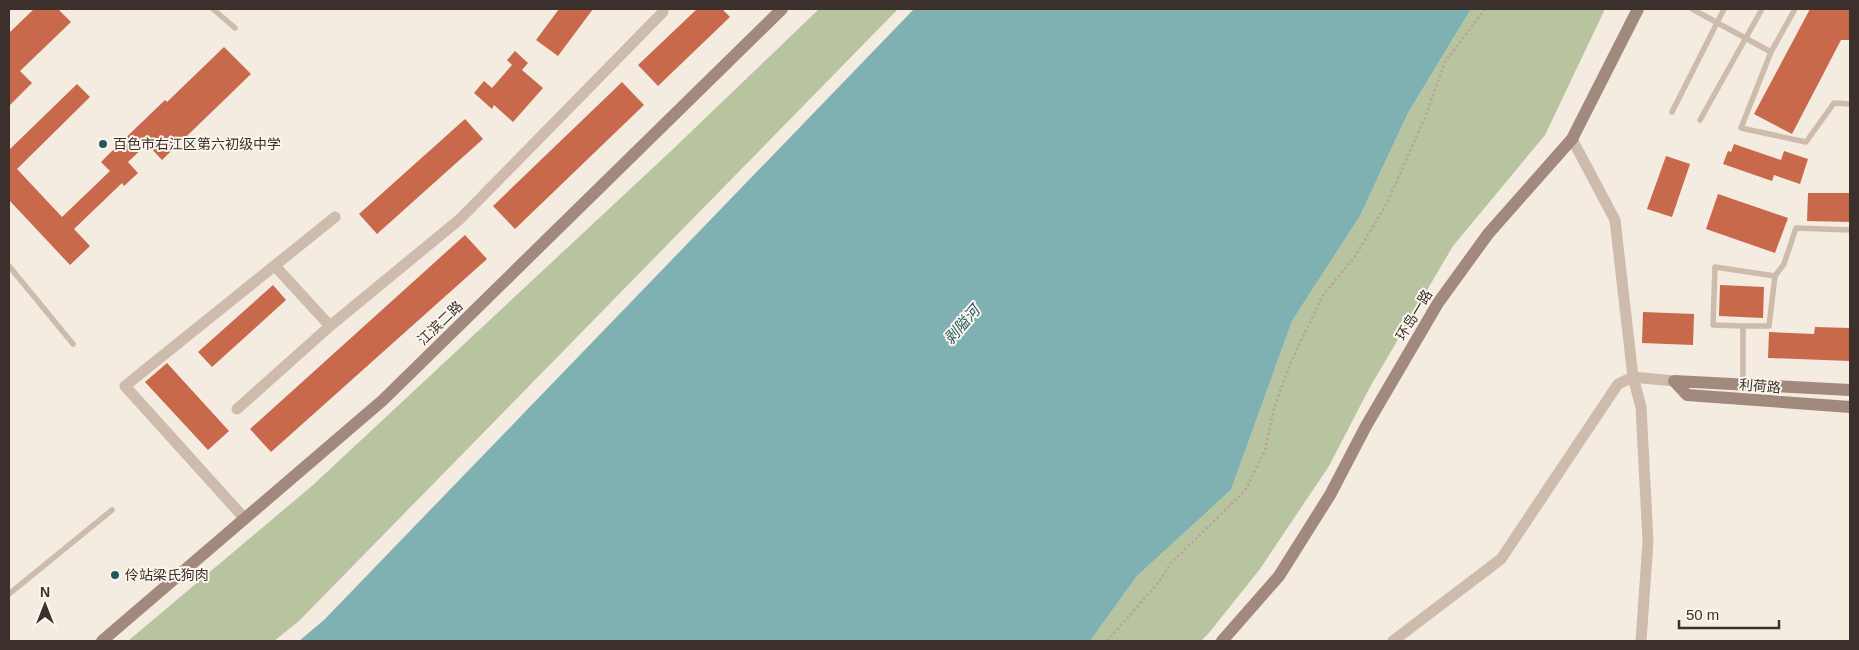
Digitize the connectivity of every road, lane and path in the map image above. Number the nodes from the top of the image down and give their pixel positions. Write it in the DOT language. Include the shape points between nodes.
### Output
graph roads {
  1 [pos="213,9"];
  2 [pos="782,9"];
  3 [pos="1485,9"];
  4 [pos="1638,9"];
  5 [pos="1692,9"];
  6 [pos="1724,9"];
  7 [pos="1762,9"];
  8 [pos="1795,9"];
  9 [pos="663,12"];
  10 [pos="1717,22"];
  11 [pos="235,28"];
  12 [pos="1746,38"];
  13 [pos="1771,52"];
  14 [pos="1850,104"];
  15 [pos="1672,112"];
  16 [pos="1700,120"];
  17 [pos="1572,139"];
  18 [pos="335,217"];
  19 [pos="1850,230"];
  20 [pos="9,266"];
  21 [pos="275,266"];
  22 [pos="1775,276"];
  23 [pos="330,326"];
  24 [pos="1743,326"];
  25 [pos="73,344"];
  26 [pos="1633,377"];
  27 [pos="1674,381"];
  28 [pos="1742,384"];
  29 [pos="1850,390"];
  30 [pos="1850,407"];
  31 [pos="237,409"];
  32 [pos="112,510"];
  33 [pos="245,519"];
  34 [pos="9,594"];
  35 [pos="102,641"];
  36 [pos="1107,641"];
  37 [pos="1222,641"];
  38 [pos="1393,641"];
  39 [pos="1641,641"];
  1 -- 11 [label="lane"];
  2 -- 33 [label="main road, 江滨二路" via="383,400"];
  3 -- 36 [label="path" via="1445,62 1426,115 1387,203 1354,258 1323,295 1292,362 1274,408 1265,450 1245,491 1170,563 1159,582"];
  4 -- 17 [label="main road, 环岛一路"];
  5 -- 10 [label="lane"];
  6 -- 10 [label="lane"];
  7 -- 12 [label="lane"];
  8 -- 13 [label="lane"];
  9 -- 23 [label="street" via="460,218"];
  10 -- 12 [label="lane"];
  10 -- 15 [label="lane"];
  12 -- 13 [label="lane"];
  12 -- 16 [label="lane"];
  13 -- 14 [label="lane" via="1741,128 1806,142 1834,104"];
  17 -- 26 [label="street" via="1615,220"];
  17 -- 37 [label="main road, 环岛一路" via="1488,234 1438,303 1330,495 1279,576"];
  18 -- 21 [label="street"];
  19 -- 22 [label="lane" via="1796,228 1784,264"];
  20 -- 25 [label="lane"];
  21 -- 23 [label="street"];
  21 -- 33 [label="street" via="125,386"];
  22 -- 24 [label="lane" via="1769,326"];
  22 -- 24 [label="lane" via="1714,267 1714,325"];
  23 -- 31 [label="street"];
  24 -- 28 [label="lane"];
  26 -- 27 [label="street, 利荷路"];
  26 -- 38 [label="street" via="1618,384 1501,559"];
  26 -- 39 [label="street" via="1641,407 1648,541"];
  27 -- 28 [label="main road, 利荷路"];
  27 -- 30 [label="main road, 利荷路" via="1687,395"];
  28 -- 29 [label="main road, 利荷路"];
  32 -- 34 [label="lane"];
  33 -- 35 [label="main road, 江滨二路"];
}
